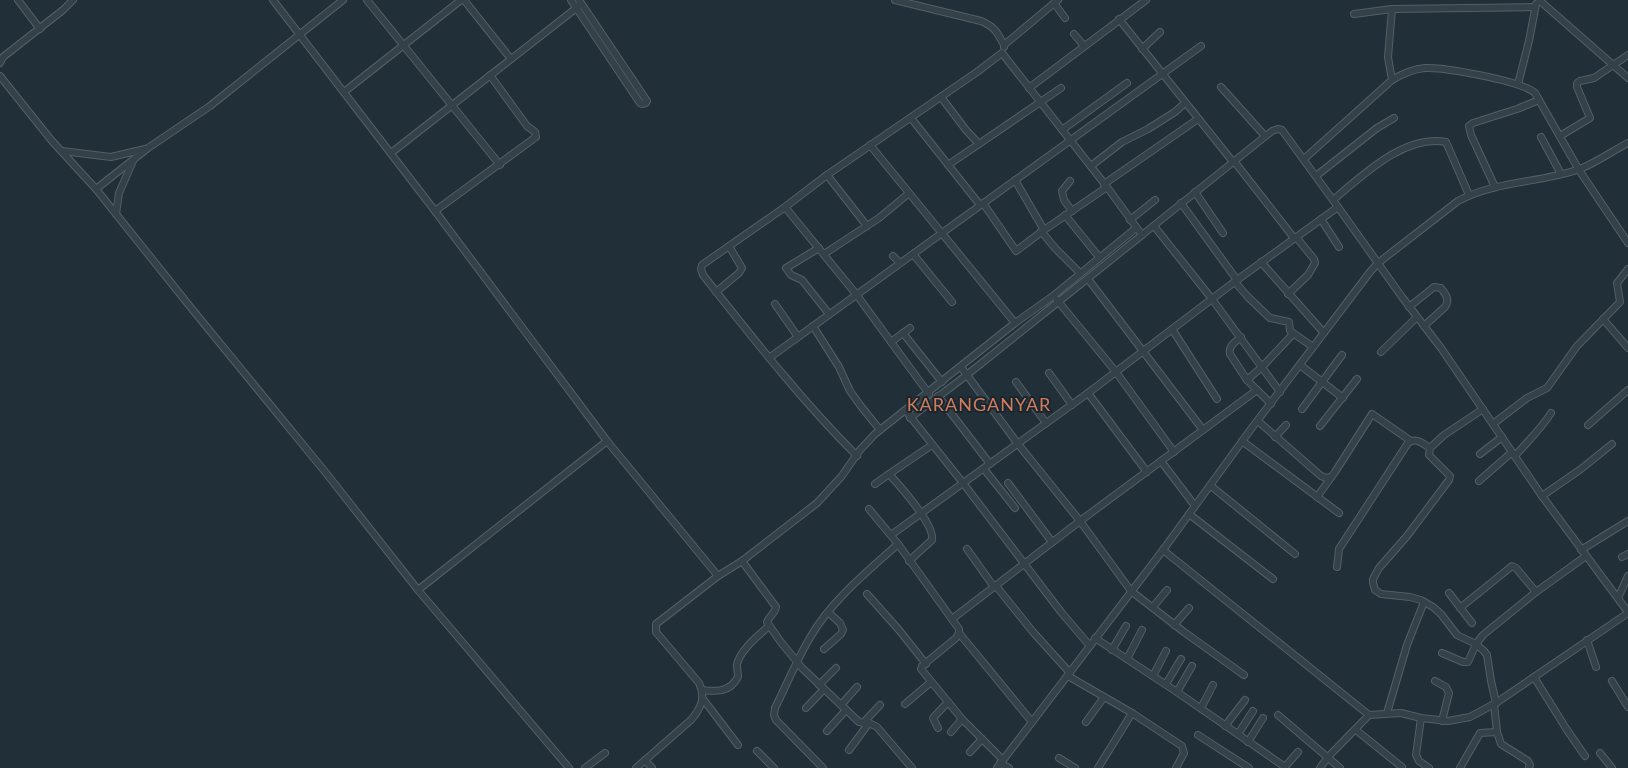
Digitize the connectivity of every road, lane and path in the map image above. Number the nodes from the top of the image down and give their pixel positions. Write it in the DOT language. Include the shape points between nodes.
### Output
graph roads {
  1 [pos="18,0"];
  2 [pos="73,0"];
  3 [pos="272,0"];
  4 [pos="343,0"];
  5 [pos="367,0"];
  6 [pos="463,0"];
  7 [pos="571,0"];
  8 [pos="895,0"];
  9 [pos="1146,0"];
  10 [pos="1389,0"];
  11 [pos="1538,0"];
  12 [pos="1056,2"];
  13 [pos="579,4"];
  14 [pos="1535,8"];
  15 [pos="1391,9"];
  16 [pos="1354,14"];
  17 [pos="1064,18"];
  18 [pos="1119,20"];
  19 [pos="40,28"];
  20 [pos="1160,32"];
  21 [pos="300,34"];
  22 [pos="1074,34"];
  23 [pos="404,45"];
  24 [pos="1004,45"];
  25 [pos="1084,46"];
  26 [pos="1201,46"];
  27 [pos="1142,49"];
  28 [pos="1002,53"];
  29 [pos="1628,55"];
  30 [pos="511,58"];
  31 [pos="1,59"];
  32 [pos="614,59"];
  33 [pos="1613,65"];
  34 [pos="1163,74"];
  35 [pos="490,75"];
  36 [pos="0,76"];
  37 [pos="1628,78"];
  38 [pos="1392,80"];
  39 [pos="1126,83"];
  40 [pos="1518,84"];
  41 [pos="1221,87"];
  42 [pos="1029,88"];
  43 [pos="1060,88"];
  44 [pos="344,92"];
  45 [pos="941,97"];
  46 [pos="1539,100"];
  47 [pos="1040,102"];
  48 [pos="1185,103"];
  49 [pos="451,106"];
  50 [pos="911,118"];
  51 [pos="1394,118"];
  52 [pos="1198,119"];
  53 [pos="1062,130"];
  54 [pos="1265,136"];
  55 [pos="1560,136"];
  56 [pos="1541,137"];
  57 [pos="1070,141"];
  58 [pos="1628,143"];
  59 [pos="979,144"];
  60 [pos="870,145"];
  61 [pos="148,148"];
  62 [pos="62,151"];
  63 [pos="391,153"];
  64 [pos="1304,158"];
  65 [pos="134,159"];
  66 [pos="1233,161"];
  67 [pos="500,165"];
  68 [pos="948,165"];
  69 [pos="1090,166"];
  70 [pos="1579,170"];
  71 [pos="1561,174"];
  72 [pos="827,175"];
  73 [pos="1316,176"];
  74 [pos="1015,180"];
  75 [pos="1070,181"];
  76 [pos="1105,186"];
  77 [pos="1495,187"];
  78 [pos="96,188"];
  79 [pos="1195,192"];
  80 [pos="908,194"];
  81 [pos="1469,195"];
  82 [pos="1155,200"];
  83 [pos="1333,200"];
  84 [pos="1180,203"];
  85 [pos="982,204"];
  86 [pos="786,207"];
  87 [pos="1338,207"];
  88 [pos="435,211"];
  89 [pos="1072,211"];
  90 [pos="116,214"];
  91 [pos="1065,215"];
  92 [pos="1321,219"];
  93 [pos="1130,220"];
  94 [pos="867,226"];
  95 [pos="1154,226"];
  96 [pos="1136,228"];
  97 [pos="1042,230"];
  98 [pos="942,233"];
  99 [pos="1223,233"];
  100 [pos="1142,235"];
  101 [pos="1295,238"];
  102 [pos="1628,242"];
  103 [pos="729,246"];
  104 [pos="1339,247"];
  105 [pos="819,248"];
  106 [pos="824,254"];
  107 [pos="913,254"];
  108 [pos="893,256"];
  109 [pos="1099,257"];
  110 [pos="1261,262"];
  111 [pos="900,263"];
  112 [pos="1378,263"];
  113 [pos="1628,269"];
  114 [pos="1087,274"];
  115 [pos="1236,281"];
  116 [pos="716,292"];
  117 [pos="856,294"];
  118 [pos="1288,294"];
  119 [pos="1056,299"];
  120 [pos="1212,299"];
  121 [pos="952,302"];
  122 [pos="775,304"];
  123 [pos="1409,307"];
  124 [pos="829,314"];
  125 [pos="1417,317"];
  126 [pos="1603,319"];
  127 [pos="1015,323"];
  128 [pos="813,326"];
  129 [pos="1424,326"];
  130 [pos="910,328"];
  131 [pos="1172,329"];
  132 [pos="904,333"];
  133 [pos="1324,333"];
  134 [pos="1293,334"];
  135 [pos="798,337"];
  136 [pos="1241,337"];
  137 [pos="891,342"];
  138 [pos="1313,347"];
  139 [pos="1628,348"];
  140 [pos="1143,351"];
  141 [pos="1381,352"];
  142 [pos="1342,355"];
  143 [pos="769,358"];
  144 [pos="1300,365"];
  145 [pos="1262,367"];
  146 [pos="964,371"];
  147 [pos="1116,372"];
  148 [pos="1049,373"];
  149 [pos="1356,379"];
  150 [pos="1247,380"];
  151 [pos="942,382"];
  152 [pos="1016,382"];
  153 [pos="1322,382"];
  154 [pos="1257,390"];
  155 [pos="1628,390"];
  156 [pos="1280,392"];
  157 [pos="928,393"];
  158 [pos="1088,393"];
  159 [pos="936,398"];
  160 [pos="1342,398"];
  161 [pos="1217,399"];
  162 [pos="1271,404"];
  163 [pos="1072,405"];
  164 [pos="1302,409"];
  165 [pos="1483,409"];
  166 [pos="1551,413"];
  167 [pos="908,414"];
  168 [pos="1258,421"];
  169 [pos="1046,423"];
  170 [pos="1493,424"];
  171 [pos="1286,425"];
  172 [pos="1588,425"];
  173 [pos="1320,426"];
  174 [pos="880,430"];
  175 [pos="1204,430"];
  176 [pos="1275,437"];
  177 [pos="1502,437"];
  178 [pos="607,441"];
  179 [pos="1242,441"];
  180 [pos="1411,441"];
  181 [pos="1018,444"];
  182 [pos="1612,444"];
  183 [pos="932,445"];
  184 [pos="1430,448"];
  185 [pos="1174,452"];
  186 [pos="1480,454"];
  187 [pos="1514,454"];
  188 [pos="857,456"];
  189 [pos="1161,461"];
  190 [pos="987,467"];
  191 [pos="1147,472"];
  192 [pos="889,474"];
  193 [pos="1331,478"];
  194 [pos="1479,481"];
  195 [pos="1008,483"];
  196 [pos="875,484"];
  197 [pos="963,484"];
  198 [pos="1211,486"];
  199 [pos="1542,496"];
  200 [pos="1317,497"];
  201 [pos="1195,506"];
  202 [pos="1015,508"];
  203 [pos="869,509"];
  204 [pos="1338,513"];
  205 [pos="921,514"];
  206 [pos="1189,514"];
  207 [pos="1080,521"];
  208 [pos="1628,521"];
  209 [pos="891,535"];
  210 [pos="1052,542"];
  211 [pos="898,544"];
  212 [pos="967,549"];
  213 [pos="1163,550"];
  214 [pos="1581,550"];
  215 [pos="1295,554"];
  216 [pos="1586,556"];
  217 [pos="742,561"];
  218 [pos="909,561"];
  219 [pos="1024,564"];
  220 [pos="1337,568"];
  221 [pos="718,576"];
  222 [pos="1628,576"];
  223 [pos="1273,579"];
  224 [pos="995,586"];
  225 [pos="418,590"];
  226 [pos="1168,590"];
  227 [pos="1131,591"];
  228 [pos="1536,592"];
  229 [pos="1449,593"];
  230 [pos="867,594"];
  231 [pos="1618,598"];
  232 [pos="1424,602"];
  233 [pos="1153,607"];
  234 [pos="1189,608"];
  235 [pos="1460,608"];
  236 [pos="828,612"];
  237 [pos="1628,612"];
  238 [pos="952,619"];
  239 [pos="1472,623"];
  240 [pos="1174,625"];
  241 [pos="769,626"];
  242 [pos="1126,626"];
  243 [pos="1142,630"];
  244 [pos="959,633"];
  245 [pos="1095,638"];
  246 [pos="1588,640"];
  247 [pos="1476,644"];
  248 [pos="1090,646"];
  249 [pos="824,649"];
  250 [pos="1112,650"];
  251 [pos="1166,651"];
  252 [pos="1442,653"];
  253 [pos="1127,659"];
  254 [pos="1182,660"];
  255 [pos="798,661"];
  256 [pos="926,664"];
  257 [pos="1192,666"];
  258 [pos="1596,667"];
  259 [pos="836,668"];
  260 [pos="1069,674"];
  261 [pos="1244,675"];
  262 [pos="1153,676"];
  263 [pos="1534,677"];
  264 [pos="1435,681"];
  265 [pos="1612,681"];
  266 [pos="931,682"];
  267 [pos="1166,684"];
  268 [pos="1213,685"];
  269 [pos="822,687"];
  270 [pos="857,687"];
  271 [pos="702,690"];
  272 [pos="1177,692"];
  273 [pos="1104,697"];
  274 [pos="703,699"];
  275 [pos="1245,700"];
  276 [pos="948,702"];
  277 [pos="1627,703"];
  278 [pos="905,704"];
  279 [pos="1495,704"];
  280 [pos="880,705"];
  281 [pos="806,708"];
  282 [pos="843,708"];
  283 [pos="1201,708"];
  284 [pos="1253,711"];
  285 [pos="1132,713"];
  286 [pos="1387,713"];
  287 [pos="1278,715"];
  288 [pos="1369,715"];
  289 [pos="1263,718"];
  290 [pos="1421,718"];
  291 [pos="962,719"];
  292 [pos="1442,721"];
  293 [pos="1032,722"];
  294 [pos="1086,722"];
  295 [pos="866,723"];
  296 [pos="1226,726"];
  297 [pos="938,728"];
  298 [pos="1356,730"];
  299 [pos="827,731"];
  300 [pos="952,732"];
  301 [pos="1497,732"];
  302 [pos="1238,734"];
  303 [pos="1198,735"];
  304 [pos="982,739"];
  305 [pos="1248,742"];
  306 [pos="738,745"];
  307 [pos="849,750"];
  308 [pos="757,751"];
  309 [pos="970,752"];
  310 [pos="1298,752"];
  311 [pos="1600,752"];
  312 [pos="605,753"];
  313 [pos="1585,756"];
  314 [pos="1328,757"];
  315 [pos="1059,758"];
  316 [pos="646,760"];
  317 [pos="1000,764"];
  318 [pos="1177,767"];
  319 [pos="1402,767"];
  320 [pos="569,768"];
  321 [pos="585,768"];
  322 [pos="636,768"];
  323 [pos="652,768"];
  324 [pos="774,768"];
  325 [pos="823,768"];
  326 [pos="912,768"];
  327 [pos="1008,768"];
  328 [pos="1075,768"];
  329 [pos="1098,768"];
  330 [pos="1249,768"];
  331 [pos="1284,768"];
  332 [pos="1320,768"];
  333 [pos="1340,768"];
  334 [pos="1430,768"];
  335 [pos="1460,768"];
  336 [pos="1529,768"];
  337 [pos="1612,768"];
  1 -- 19 [label="street"];
  2 -- 19 [label="street"];
  3 -- 21 [label="street"];
  4 -- 21 [label="street"];
  5 -- 23 [label="street"];
  6 -- 23 [label="street"];
  6 -- 30 [label="street"];
  7 -- 13 [label="street"];
  8 -- 24 [label="street" via="986,23 996,30"];
  9 -- 18 [label="street"];
  10 -- 15 [label="street"];
  11 -- 14 [label="street"];
  11 -- 33 [label="street"];
  12 -- 17 [label="street"];
  12 -- 24 [label="street"];
  13 -- 30 [label="street"];
  13 -- 32 [label="street"];
  14 -- 15 [label="street"];
  14 -- 40 [label="street"];
  15 -- 16 [label="street"];
  15 -- 38 [label="street" via="1388,57"];
  18 -- 25 [label="street"];
  18 -- 27 [label="street"];
  19 -- 31 [label="street"];
  20 -- 27 [label="street"];
  21 -- 44 [label="street"];
  21 -- 61 [label="street" via="210,106"];
  22 -- 25 [label="street"];
  23 -- 44 [label="street"];
  23 -- 49 [label="street"];
  24 -- 28 [label="street"];
  25 -- 42 [label="street"];
  26 -- 34 [label="street"];
  27 -- 34 [label="street"];
  28 -- 42 [label="street"];
  28 -- 45 [label="street"];
  29 -- 33 [label="street"];
  30 -- 35 [label="street"];
  32 -- 32 [label="street" via="647,101 646,103 641,104"];
  33 -- 37 [label="street"];
  33 -- 55 [label="street" via="1594,78 1577,83 1590,118"];
  34 -- 48 [label="street"];
  34 -- 57 [label="street"];
  35 -- 49 [label="street"];
  35 -- 67 [label="street" via="537,135"];
  36 -- 62 [label="street"];
  38 -- 40 [label="street" via="1404,73 1426,68"];
  38 -- 64 [label="street"];
  39 -- 53 [label="street"];
  40 -- 46 [label="street" via="1533,90"];
  41 -- 54 [label="street"];
  42 -- 47 [label="street"];
  43 -- 47 [label="street"];
  44 -- 63 [label="street"];
  45 -- 50 [label="street"];
  45 -- 59 [label="street"];
  46 -- 55 [label="street"];
  46 -- 77 [label="street" via="1468,126"];
  47 -- 53 [label="street"];
  47 -- 59 [label="street"];
  48 -- 52 [label="street"];
  48 -- 69 [label="street"];
  49 -- 63 [label="street"];
  49 -- 67 [label="street"];
  50 -- 60 [label="street"];
  50 -- 68 [label="street"];
  51 -- 73 [label="street"];
  52 -- 66 [label="street"];
  52 -- 76 [label="street"];
  53 -- 57 [label="street"];
  54 -- 64 [label="street" via="1282,130"];
  54 -- 66 [label="street"];
  55 -- 70 [label="street"];
  56 -- 71 [label="street"];
  57 -- 69 [label="street"];
  57 -- 74 [label="street"];
  58 -- 70 [label="street"];
  59 -- 68 [label="street"];
  60 -- 72 [label="street"];
  60 -- 80 [label="street"];
  61 -- 62 [label="street" via="111,157"];
  61 -- 65 [label="street"];
  62 -- 78 [label="street"];
  63 -- 88 [label="street"];
  64 -- 73 [label="street"];
  65 -- 78 [label="street"];
  65 -- 90 [label="street" via="119,193"];
  66 -- 79 [label="street"];
  66 -- 101 [label="street"];
  67 -- 88 [label="street"];
  68 -- 85 [label="street"];
  69 -- 76 [label="street"];
  70 -- 71 [label="street"];
  70 -- 102 [label="street"];
  71 -- 77 [label="street"];
  72 -- 86 [label="street"];
  72 -- 94 [label="street"];
  73 -- 83 [label="street"];
  74 -- 85 [label="street"];
  74 -- 97 [label="street"];
  75 -- 89 [label="street" via="1062,191"];
  76 -- 89 [label="street"];
  76 -- 93 [label="street"];
  77 -- 81 [label="street"];
  78 -- 90 [label="street"];
  79 -- 84 [label="street"];
  79 -- 99 [label="street"];
  80 -- 94 [label="street"];
  80 -- 98 [label="street"];
  81 -- 83 [label="street" via="1446,142 1435,140 1412,144 1366,172"];
  81 -- 112 [label="street"];
  82 -- 93 [label="street"];
  83 -- 87 [label="street"];
  84 -- 95 [label="street"];
  84 -- 115 [label="street"];
  85 -- 97 [label="street" via="1016,251"];
  85 -- 98 [label="street"];
  86 -- 103 [label="street"];
  86 -- 105 [label="street"];
  87 -- 92 [label="street"];
  87 -- 112 [label="street"];
  88 -- 178 [label="street"];
  89 -- 91 [label="street"];
  90 -- 225 [label="street"];
  91 -- 97 [label="street"];
  91 -- 109 [label="street"];
  92 -- 101 [label="street"];
  92 -- 104 [label="street"];
  93 -- 96 [label="street"];
  94 -- 106 [label="street"];
  95 -- 100 [label="street"];
  95 -- 120 [label="street"];
  96 -- 100 [label="street"];
  96 -- 109 [label="street"];
  97 -- 114 [label="street" via="1055,248"];
  98 -- 107 [label="street"];
  98 -- 127 [label="street"];
  100 -- 114 [label="street"];
  101 -- 110 [label="street"];
  101 -- 118 [label="street" via="1315,264"];
  103 -- 116 [label="street" via="742,268"];
  103 -- 116 [label="street" via="702,265 701,273"];
  105 -- 106 [label="street"];
  105 -- 124 [label="street" via="786,268 791,275 802,280"];
  106 -- 117 [label="street"];
  107 -- 111 [label="street"];
  107 -- 121 [label="street"];
  108 -- 111 [label="street"];
  109 -- 114 [label="street"];
  110 -- 115 [label="street"];
  110 -- 118 [label="street"];
  111 -- 117 [label="street"];
  112 -- 123 [label="street"];
  112 -- 133 [label="street"];
  113 -- 126 [label="street" via="1617,283 1620,302"];
  114 -- 119 [label="street"];
  114 -- 119 [label="street"];
  114 -- 140 [label="street"];
  115 -- 120 [label="street"];
  115 -- 134 [label="street" via="1248,298 1270,318 1289,322 1289,330"];
  116 -- 143 [label="street"];
  117 -- 124 [label="street"];
  117 -- 137 [label="street"];
  118 -- 133 [label="street"];
  119 -- 127 [label="street"];
  119 -- 146 [label="street"];
  119 -- 147 [label="street"];
  120 -- 131 [label="street"];
  120 -- 136 [label="street"];
  122 -- 135 [label="street"];
  123 -- 125 [label="street"];
  123 -- 129 [label="street" via="1434,287 1441,288 1447,303"];
  124 -- 128 [label="street"];
  125 -- 129 [label="street"];
  125 -- 141 [label="street"];
  126 -- 139 [label="street"];
  126 -- 170 [label="street" via="1577,346 1547,388 1527,398"];
  127 -- 146 [label="street"];
  128 -- 135 [label="street"];
  128 -- 174 [label="street" via="850,391"];
  129 -- 165 [label="street"];
  130 -- 132 [label="street"];
  131 -- 140 [label="street"];
  131 -- 161 [label="street"];
  132 -- 137 [label="street"];
  132 -- 151 [label="street"];
  133 -- 138 [label="street"];
  134 -- 138 [label="street"];
  134 -- 145 [label="street"];
  135 -- 143 [label="street"];
  136 -- 145 [label="street"];
  136 -- 150 [label="street" via="1229,351"];
  137 -- 157 [label="street"];
  138 -- 144 [label="street"];
  140 -- 147 [label="street"];
  140 -- 175 [label="street"];
  142 -- 153 [label="street"];
  143 -- 188 [label="street"];
  144 -- 153 [label="street"];
  144 -- 156 [label="street"];
  145 -- 150 [label="street"];
  145 -- 156 [label="street"];
  146 -- 151 [label="street"];
  146 -- 159 [label="street"];
  146 -- 181 [label="street"];
  147 -- 158 [label="street"];
  147 -- 185 [label="street"];
  148 -- 163 [label="street"];
  149 -- 160 [label="street"];
  150 -- 154 [label="street"];
  151 -- 157 [label="street"];
  152 -- 169 [label="street"];
  153 -- 160 [label="street"];
  153 -- 164 [label="street"];
  154 -- 162 [label="street"];
  154 -- 175 [label="street"];
  155 -- 172 [label="street"];
  156 -- 162 [label="street"];
  157 -- 159 [label="street"];
  157 -- 167 [label="street"];
  158 -- 163 [label="street"];
  158 -- 191 [label="street"];
  159 -- 167 [label="street"];
  159 -- 190 [label="street"];
  160 -- 173 [label="street"];
  162 -- 168 [label="street"];
  163 -- 169 [label="street"];
  165 -- 170 [label="street"];
  165 -- 184 [label="street"];
  166 -- 187 [label="street"];
  167 -- 174 [label="street"];
  167 -- 183 [label="street"];
  168 -- 176 [label="street"];
  168 -- 179 [label="street"];
  169 -- 181 [label="street"];
  170 -- 177 [label="street"];
  171 -- 176 [label="street"];
  174 -- 188 [label="street"];
  175 -- 185 [label="street"];
  176 -- 193 [label="street" via="1321,476"];
  177 -- 186 [label="street"];
  177 -- 187 [label="street"];
  178 -- 221 [label="street"];
  178 -- 225 [label="street"];
  179 -- 198 [label="street"];
  179 -- 200 [label="street"];
  180 -- 184 [label="street" via="1418,440"];
  180 -- 193 [label="street" via="1372,414"];
  180 -- 220 [label="street" via="1339,549"];
  181 -- 190 [label="street"];
  181 -- 207 [label="street"];
  182 -- 199 [label="street"];
  183 -- 192 [label="street"];
  183 -- 197 [label="street"];
  184 -- 232 [label="street" via="1430,455 1450,476 1449,480 1373,578 1375,590 1381,594"];
  185 -- 189 [label="street"];
  187 -- 194 [label="street"];
  187 -- 199 [label="street"];
  188 -- 217 [label="street" via="817,503"];
  189 -- 191 [label="street"];
  189 -- 201 [label="street"];
  190 -- 197 [label="street"];
  190 -- 202 [label="street"];
  191 -- 207 [label="street"];
  192 -- 196 [label="street"];
  192 -- 205 [label="street"];
  193 -- 200 [label="street"];
  195 -- 210 [label="street"];
  197 -- 205 [label="street"];
  197 -- 219 [label="street"];
  198 -- 201 [label="street"];
  198 -- 215 [label="street"];
  199 -- 214 [label="street"];
  200 -- 204 [label="street"];
  201 -- 206 [label="street"];
  203 -- 209 [label="street"];
  205 -- 209 [label="street"];
  205 -- 218 [label="street" via="932,540"];
  206 -- 213 [label="street"];
  206 -- 223 [label="street"];
  207 -- 210 [label="street"];
  207 -- 227 [label="street"];
  208 -- 214 [label="street"];
  209 -- 211 [label="street"];
  210 -- 219 [label="street"];
  211 -- 218 [label="street"];
  211 -- 236 [label="street"];
  212 -- 224 [label="street"];
  213 -- 227 [label="street"];
  213 -- 288 [label="street"];
  214 -- 216 [label="street"];
  216 -- 228 [label="street"];
  216 -- 231 [label="street"];
  217 -- 221 [label="street"];
  217 -- 241 [label="street" via="776,607 776,612 768,619"];
  218 -- 238 [label="street"];
  219 -- 224 [label="street"];
  219 -- 248 [label="street"];
  221 -- 271 [label="street" via="656,624 656,632"];
  222 -- 231 [label="street"];
  224 -- 238 [label="street"];
  224 -- 260 [label="street"];
  225 -- 320 [label="street"];
  226 -- 233 [label="street"];
  227 -- 233 [label="street"];
  227 -- 245 [label="street"];
  228 -- 235 [label="street" via="1512,566"];
  228 -- 247 [label="street"];
  229 -- 235 [label="street"];
  230 -- 256 [label="street"];
  231 -- 237 [label="street"];
  232 -- 247 [label="street" via="1441,614 1457,635"];
  232 -- 286 [label="street" via="1407,645"];
  233 -- 240 [label="street"];
  234 -- 240 [label="street"];
  235 -- 239 [label="street"];
  236 -- 249 [label="street" via="843,626 843,630"];
  236 -- 255 [label="street"];
  237 -- 246 [label="street"];
  238 -- 244 [label="street"];
  240 -- 261 [label="street"];
  241 -- 255 [label="street"];
  241 -- 271 [label="street" via="739,658 738,678 728,689"];
  242 -- 250 [label="street"];
  243 -- 253 [label="street"];
  244 -- 256 [label="street"];
  244 -- 293 [label="street"];
  245 -- 248 [label="street"];
  245 -- 250 [label="street"];
  246 -- 258 [label="street"];
  246 -- 263 [label="street"];
  247 -- 252 [label="street" via="1466,663"];
  247 -- 279 [label="street" via="1487,656"];
  248 -- 260 [label="street"];
  250 -- 253 [label="street"];
  251 -- 262 [label="street"];
  253 -- 262 [label="street"];
  254 -- 267 [label="street"];
  255 -- 269 [label="street"];
  255 -- 325 [label="street" via="774,715"];
  256 -- 266 [label="street" via="921,669"];
  257 -- 272 [label="street"];
  259 -- 269 [label="street"];
  260 -- 273 [label="street"];
  260 -- 293 [label="street"];
  262 -- 267 [label="street"];
  263 -- 279 [label="street"];
  263 -- 313 [label="street"];
  264 -- 292 [label="street" via="1446,687 1449,693"];
  265 -- 277 [label="street"];
  266 -- 276 [label="street"];
  266 -- 278 [label="street"];
  267 -- 272 [label="street"];
  268 -- 283 [label="street"];
  269 -- 281 [label="street"];
  269 -- 282 [label="street"];
  270 -- 282 [label="street"];
  271 -- 274 [label="street"];
  272 -- 283 [label="street"];
  273 -- 285 [label="street"];
  273 -- 294 [label="street"];
  274 -- 306 [label="street"];
  274 -- 316 [label="street" via="691,720"];
  275 -- 296 [label="street"];
  276 -- 291 [label="street"];
  276 -- 297 [label="street" via="933,718"];
  279 -- 292 [label="street" via="1462,720"];
  279 -- 301 [label="street"];
  280 -- 295 [label="street"];
  282 -- 295 [label="street" via="859,722"];
  282 -- 299 [label="street"];
  283 -- 296 [label="street"];
  284 -- 302 [label="street"];
  285 -- 318 [label="street" via="1182,746 1184,753"];
  285 -- 329 [label="street"];
  286 -- 288 [label="street"];
  286 -- 290 [label="street"];
  287 -- 314 [label="street"];
  288 -- 298 [label="street"];
  289 -- 305 [label="street"];
  290 -- 292 [label="street"];
  290 -- 334 [label="street" via="1416,755"];
  291 -- 300 [label="street"];
  291 -- 304 [label="street"];
  293 -- 317 [label="street"];
  295 -- 307 [label="street"];
  295 -- 326 [label="street" via="877,727"];
  296 -- 302 [label="street"];
  298 -- 314 [label="street"];
  298 -- 319 [label="street"];
  301 -- 335 [label="street" via="1480,733"];
  301 -- 336 [label="street" via="1503,746 1530,762"];
  302 -- 305 [label="street"];
  303 -- 330 [label="street"];
  304 -- 309 [label="street"];
  304 -- 317 [label="street"];
  305 -- 331 [label="street"];
  308 -- 324 [label="street"];
  310 -- 331 [label="street"];
  311 -- 337 [label="street"];
  312 -- 321 [label="street"];
  314 -- 332 [label="street"];
  314 -- 333 [label="street"];
  315 -- 328 [label="street"];
  316 -- 322 [label="street"];
  316 -- 323 [label="street"];
  317 -- 327 [label="street"];
}
